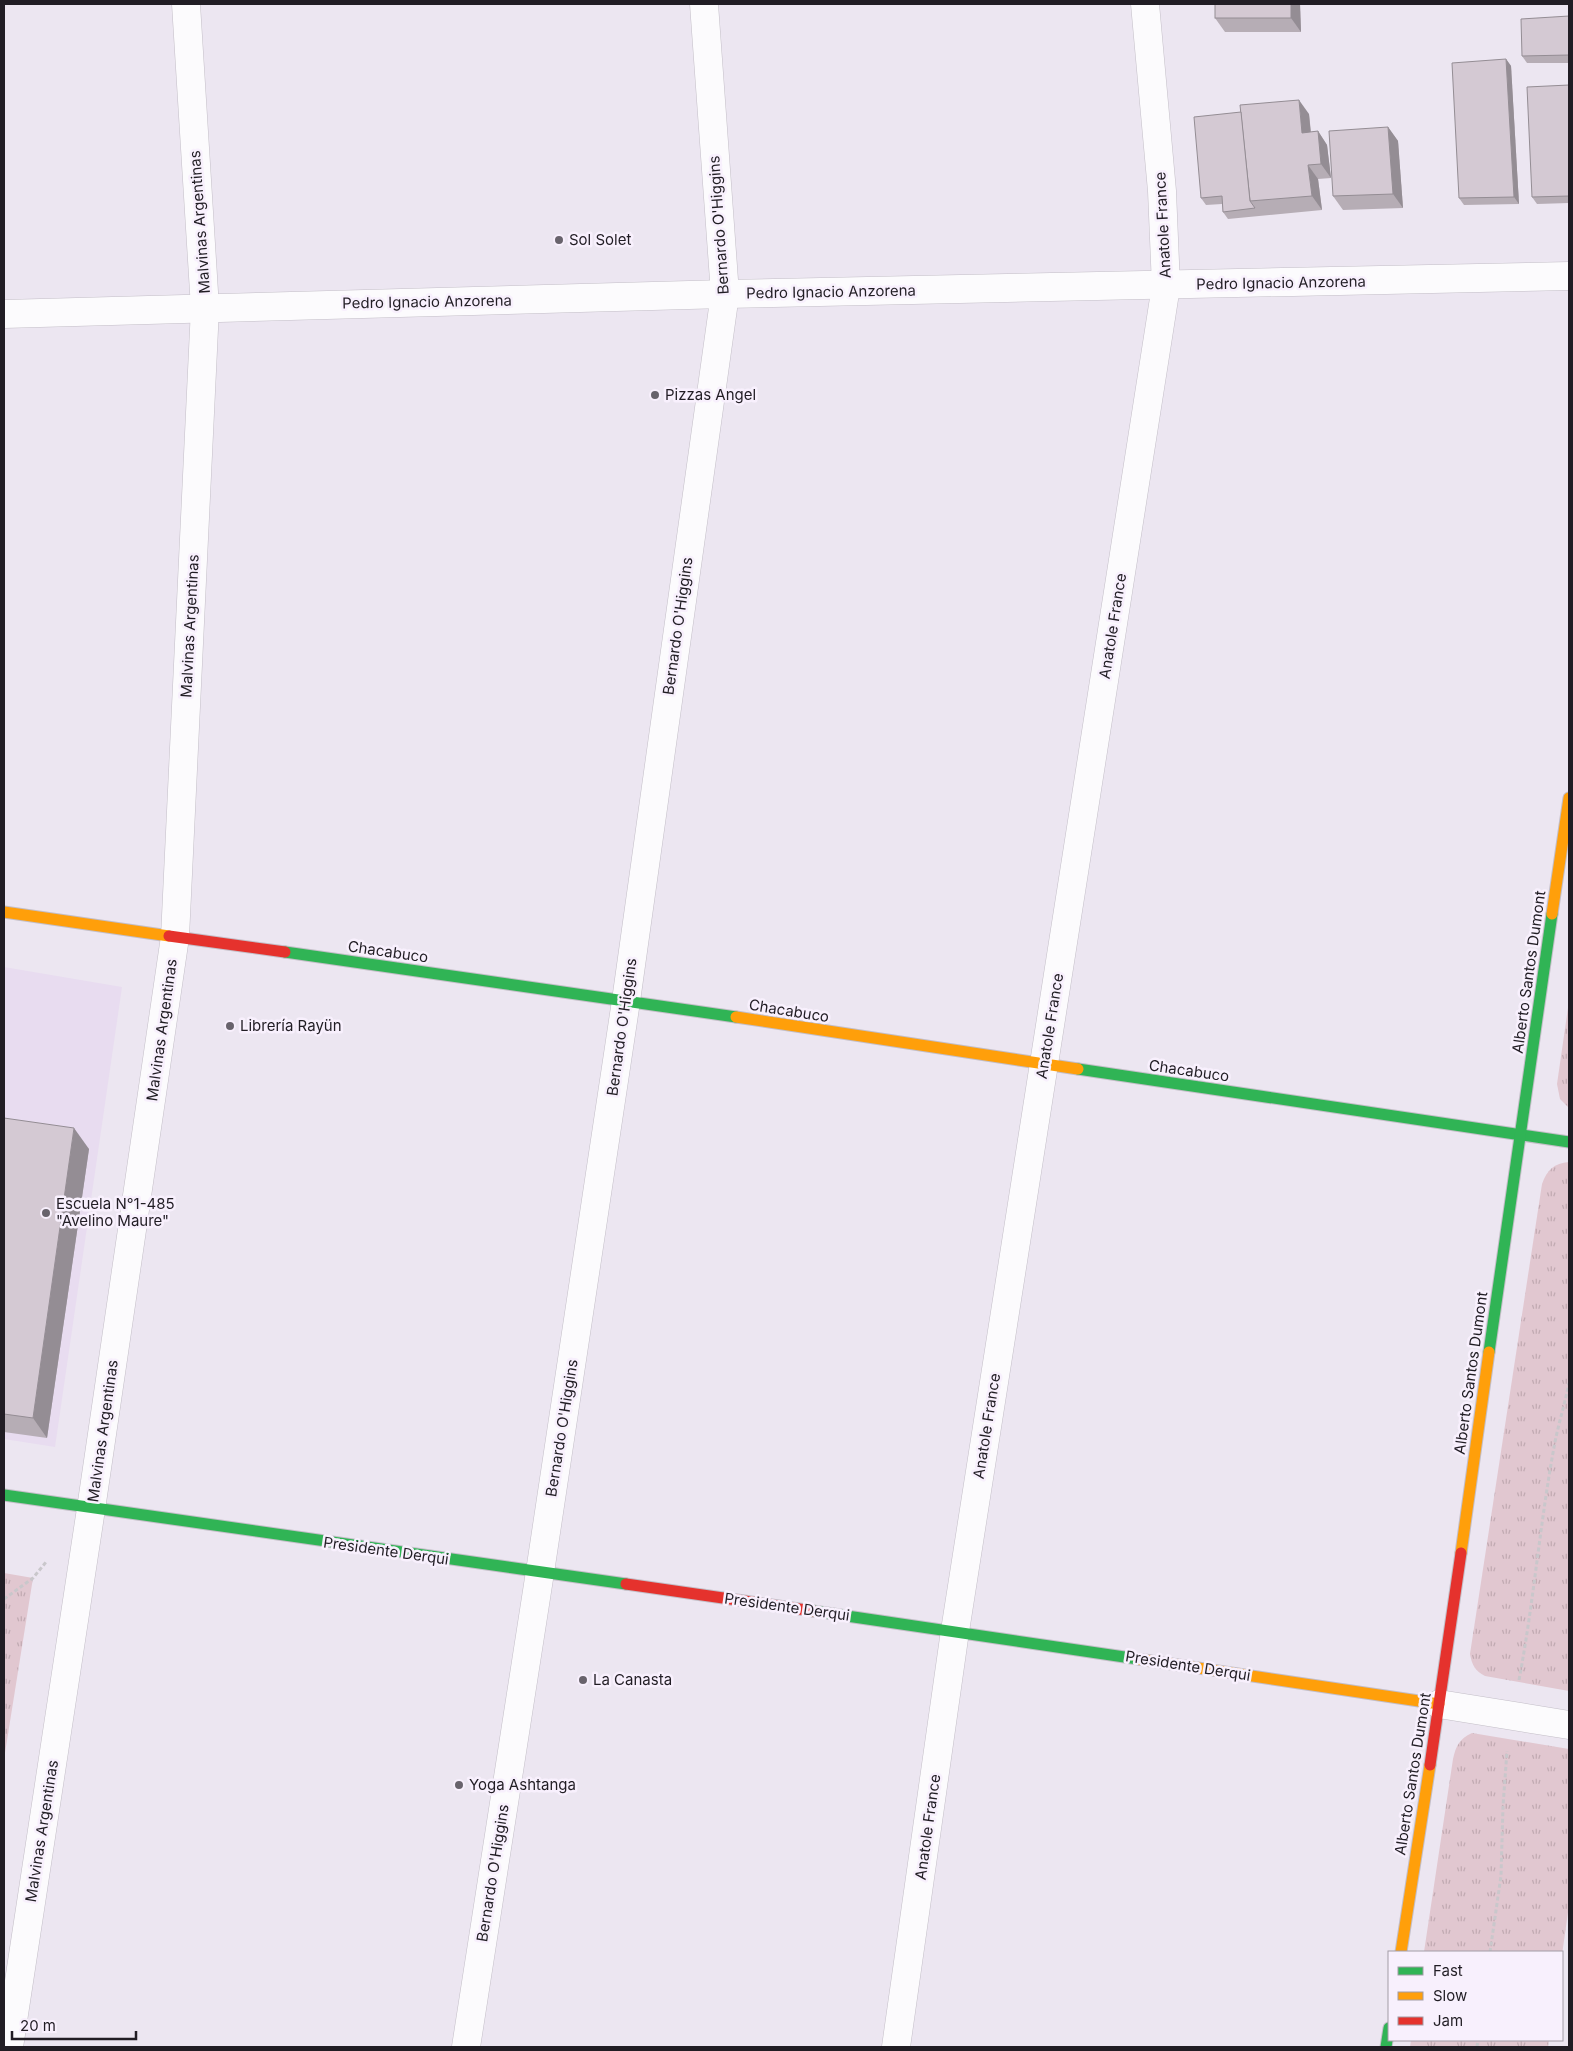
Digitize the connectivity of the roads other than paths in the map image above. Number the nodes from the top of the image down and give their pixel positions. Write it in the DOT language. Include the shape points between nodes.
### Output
graph roads {
  1 [pos="186,4"];
  2 [pos="704,4"];
  3 [pos="1145,4"];
  4 [pos="1569,276"];
  5 [pos="1166,286"];
  6 [pos="725,294"];
  7 [pos="205,308"];
  8 [pos="4,314"];
  9 [pos="1569,798"];
  10 [pos="4,912"];
  11 [pos="175,937"];
  12 [pos="626,1001"];
  13 [pos="1044,1064"];
  14 [pos="1520,1135"];
  15 [pos="1569,1142"];
  16 [pos="4,1496"];
  17 [pos="91,1508"];
  18 [pos="540,1572"];
  19 [pos="955,1631"];
  20 [pos="1439,1704"];
  21 [pos="1569,1725"];
  22 [pos="1401,1951"];
  23 [pos="1388,2034"];
  24 [pos="9,2047"];
  25 [pos="466,2047"];
  26 [pos="896,2047"];
  27 [pos="1386,2047"];
  1 -- 7 [label="street, Malvinas Argentinas"];
  2 -- 6 [label="street, Bernardo O'Higgins"];
  3 -- 5 [label="street, Anatole France" via="1162,191"];
  4 -- 5 [label="street, Pedro Ignacio Anzorena"];
  5 -- 6 [label="street, Pedro Ignacio Anzorena"];
  5 -- 13 [label="street, Anatole France"];
  6 -- 7 [label="street, Pedro Ignacio Anzorena"];
  6 -- 12 [label="street, Bernardo O'Higgins"];
  7 -- 8 [label="street, Pedro Ignacio Anzorena"];
  7 -- 11 [label="street, Malvinas Argentinas"];
  9 -- 14 [label="street, Alberto Santos Dumont"];
  10 -- 11 [label="street, Chacabuco"];
  11 -- 12 [label="street, Chacabuco"];
  11 -- 17 [label="street, Malvinas Argentinas"];
  12 -- 13 [label="street, Chacabuco"];
  12 -- 18 [label="street, Bernardo O'Higgins"];
  13 -- 14 [label="street, Chacabuco"];
  13 -- 19 [label="street, Anatole France"];
  14 -- 15 [label="street, Chacabuco"];
  14 -- 20 [label="street, Alberto Santos Dumont"];
  16 -- 17 [label="street, Presidente Derqui"];
  17 -- 18 [label="street, Presidente Derqui"];
  17 -- 24 [label="street, Malvinas Argentinas"];
  18 -- 19 [label="street, Presidente Derqui"];
  18 -- 25 [label="street, Bernardo O'Higgins"];
  19 -- 20 [label="street, Presidente Derqui"];
  19 -- 26 [label="street, Anatole France"];
  20 -- 21 [label="street, Presidente Derqui"];
  20 -- 22 [label="street, Alberto Santos Dumont"];
  23 -- 27 [label="street"];
}
